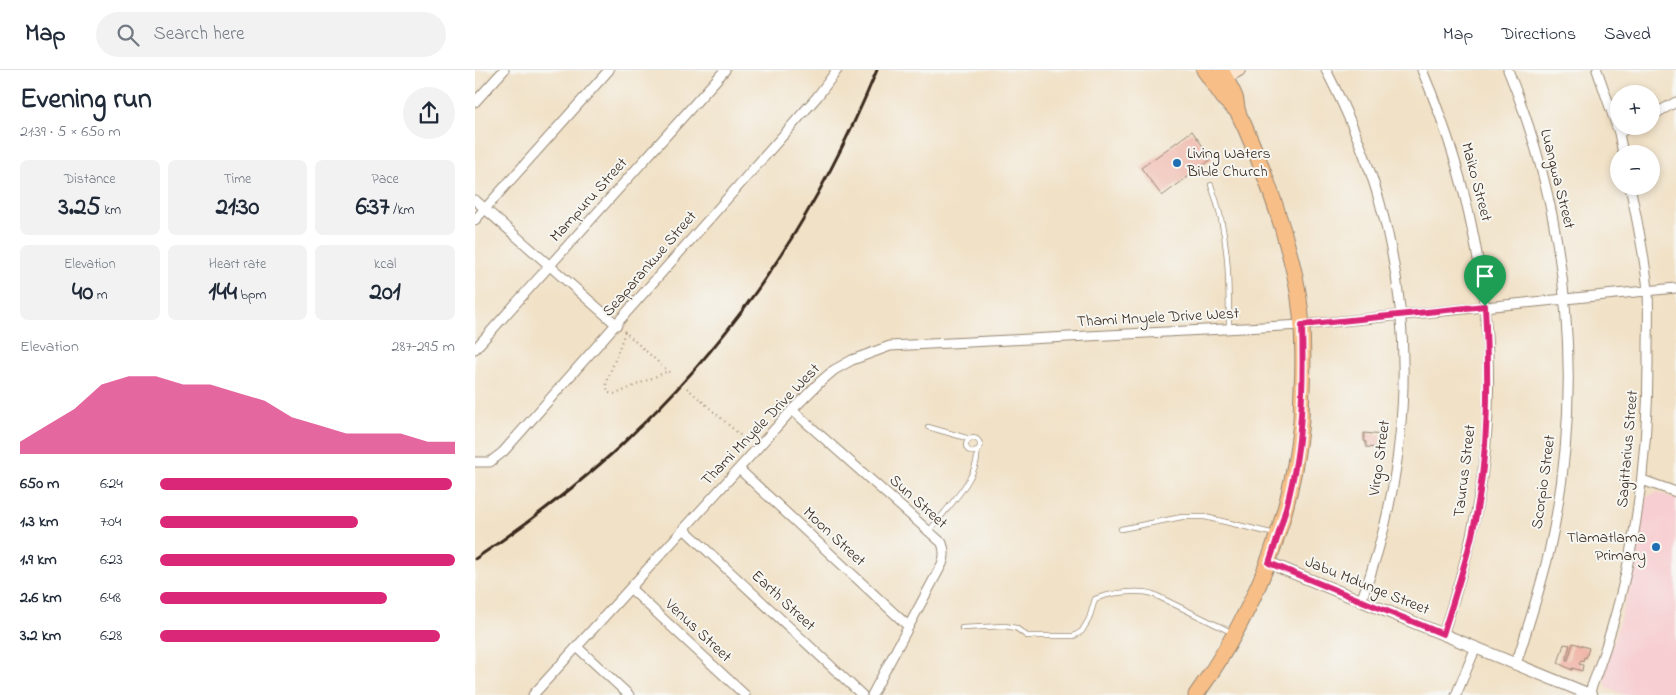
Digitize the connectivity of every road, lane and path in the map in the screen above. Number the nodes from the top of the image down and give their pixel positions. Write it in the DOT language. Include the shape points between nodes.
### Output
graph roads {
  1 [pos="504,70"];
  2 [pos="609,70"];
  3 [pos="725,70"];
  4 [pos="837,70"];
  5 [pos="1204,70"];
  6 [pos="1239,70"];
  7 [pos="1326,70"];
  8 [pos="1421,70"];
  9 [pos="1508,70"];
  10 [pos="1597,70"];
  11 [pos="1220,77"];
  12 [pos="475,102"];
  13 [pos="1676,102"];
  14 [pos="1610,107"];
  15 [pos="1660,111"];
  16 [pos="1211,185"];
  17 [pos="1632,195"];
  18 [pos="475,200"];
  19 [pos="485,209"];
  20 [pos="475,220"];
  21 [pos="549,266"];
  22 [pos="1676,288"];
  23 [pos="1648,291"];
  24 [pos="1566,298"];
  25 [pos="1485,306"];
  26 [pos="1402,315"];
  27 [pos="617,325"];
  28 [pos="1302,325"];
  29 [pos="1229,329"];
  30 [pos="625,332"];
  31 [pos="629,336"];
  32 [pos="475,349"];
  33 [pos="687,388"];
  34 [pos="792,410"];
  35 [pos="927,427"];
  36 [pos="970,439"];
  37 [pos="757,449"];
  38 [pos="977,450"];
  39 [pos="475,462"];
  40 [pos="739,469"];
  41 [pos="1642,480"];
  42 [pos="1676,492"];
  43 [pos="684,529"];
  44 [pos="1121,529"];
  45 [pos="929,531"];
  46 [pos="1279,535"];
  47 [pos="1269,563"];
  48 [pos="631,589"];
  49 [pos="1361,601"];
  50 [pos="909,626"];
  51 [pos="962,628"];
  52 [pos="1235,634"];
  53 [pos="1443,634"];
  54 [pos="577,647"];
  55 [pos="1475,647"];
  56 [pos="1515,664"];
  57 [pos="1590,694"];
  58 [pos="533,695"];
  59 [pos="629,695"];
  60 [pos="745,695"];
  61 [pos="862,695"];
  62 [pos="872,695"];
  63 [pos="1197,695"];
  64 [pos="1456,695"];
  1 -- 12 [label="street"];
  2 -- 19 [label="street"];
  3 -- 21 [label="street, Mampuru Street"];
  4 -- 27 [label="street, Seaparankwe Street"];
  5 -- 11 [label="main road"];
  6 -- 11 [label="main road"];
  7 -- 26 [label="street, Virgo Street" via="1352,125 1380,202"];
  8 -- 25 [label="street, Maiko Street" via="1459,173 1472,224"];
  9 -- 24 [label="street, Luangwa Street" via="1541,167"];
  10 -- 14 [label="street"];
  11 -- 28 [label="main road" via="1229,106 1238,112 1278,211 1295,277"];
  13 -- 15 [label="street"];
  16 -- 29 [label="lane" via="1227,247"];
  17 -- 23 [label="street, Sagittarius Street"];
  18 -- 19 [label="street"];
  19 -- 20 [label="street"];
  19 -- 21 [label="street"];
  21 -- 27 [label="street"];
  21 -- 32 [label="street, Mampuru Street"];
  22 -- 23 [label="street, Thami Mnyele Drive West"];
  23 -- 24 [label="street, Thami Mnyele Drive West"];
  23 -- 41 [label="street, Sagittarius Street" via="1649,400"];
  24 -- 25 [label="street, Thami Mnyele Drive West"];
  24 -- 56 [label="street, Scorpio Street" via="1567,420 1561,482 1549,552"];
  25 -- 26 [label="street, Thami Mnyele Drive West"];
  25 -- 53 [label="street, Taurus Street" via="1487,409 1483,466 1471,536"];
  26 -- 28 [label="street, Thami Mnyele Drive West"];
  26 -- 49 [label="street, Virgo Street" via="1401,429 1387,515"];
  27 -- 39 [label="street, Seaparankwe Street" via="503,452 490,462"];
  28 -- 29 [label="street, Thami Mnyele Drive West"];
  28 -- 46 [label="main road" via="1300,430"];
  29 -- 34 [label="street, Thami Mnyele Drive West" via="890,346 834,370"];
  30 -- 31 [label="path" via="606,386 609,393 616,394 669,372"];
  33 -- 37 [label="path"];
  34 -- 37 [label="street, Thami Mnyele Drive West"];
  34 -- 45 [label="street, Sun Street"];
  35 -- 36 [label="lane"];
  36 -- 38 [label="lane" via="979,441"];
  36 -- 38 [label="lane" via="966,444 968,450"];
  37 -- 40 [label="street, Thami Mnyele Drive West"];
  38 -- 45 [label="lane" via="977,463 971,478"];
  40 -- 43 [label="street, Thami Mnyele Drive West"];
  40 -- 50 [label="street, Moon Street"];
  41 -- 42 [label="street"];
  41 -- 57 [label="street, Sagittarius Street" via="1629,557"];
  43 -- 48 [label="street, Thami Mnyele Drive West"];
  43 -- 61 [label="street, Earth Street"];
  44 -- 46 [label="lane" via="1183,517 1205,517"];
  45 -- 50 [label="street, Sun Street" via="942,543 944,559"];
  46 -- 47 [label="main road"];
  47 -- 49 [label="street, Jabu Mdunge Street"];
  47 -- 52 [label="main road"];
  48 -- 54 [label="street, Thami Mnyele Drive West"];
  48 -- 60 [label="street, Venus Street"];
  49 -- 53 [label="street, Jabu Mdunge Street"];
  50 -- 62 [label="street, Sun Street"];
  51 -- 52 [label="lane" via="1005,626 1016,628 1027,636 1074,636 1089,620 1095,599 1141,592 1153,594"];
  52 -- 63 [label="main road"];
  53 -- 55 [label="street, Jabu Mdunge Street"];
  54 -- 58 [label="street, Thami Mnyele Drive West"];
  54 -- 59 [label="street"];
  55 -- 56 [label="street, Jabu Mdunge Street"];
  55 -- 64 [label="street"];
  56 -- 57 [label="street, Jabu Mdunge Street"];
}
